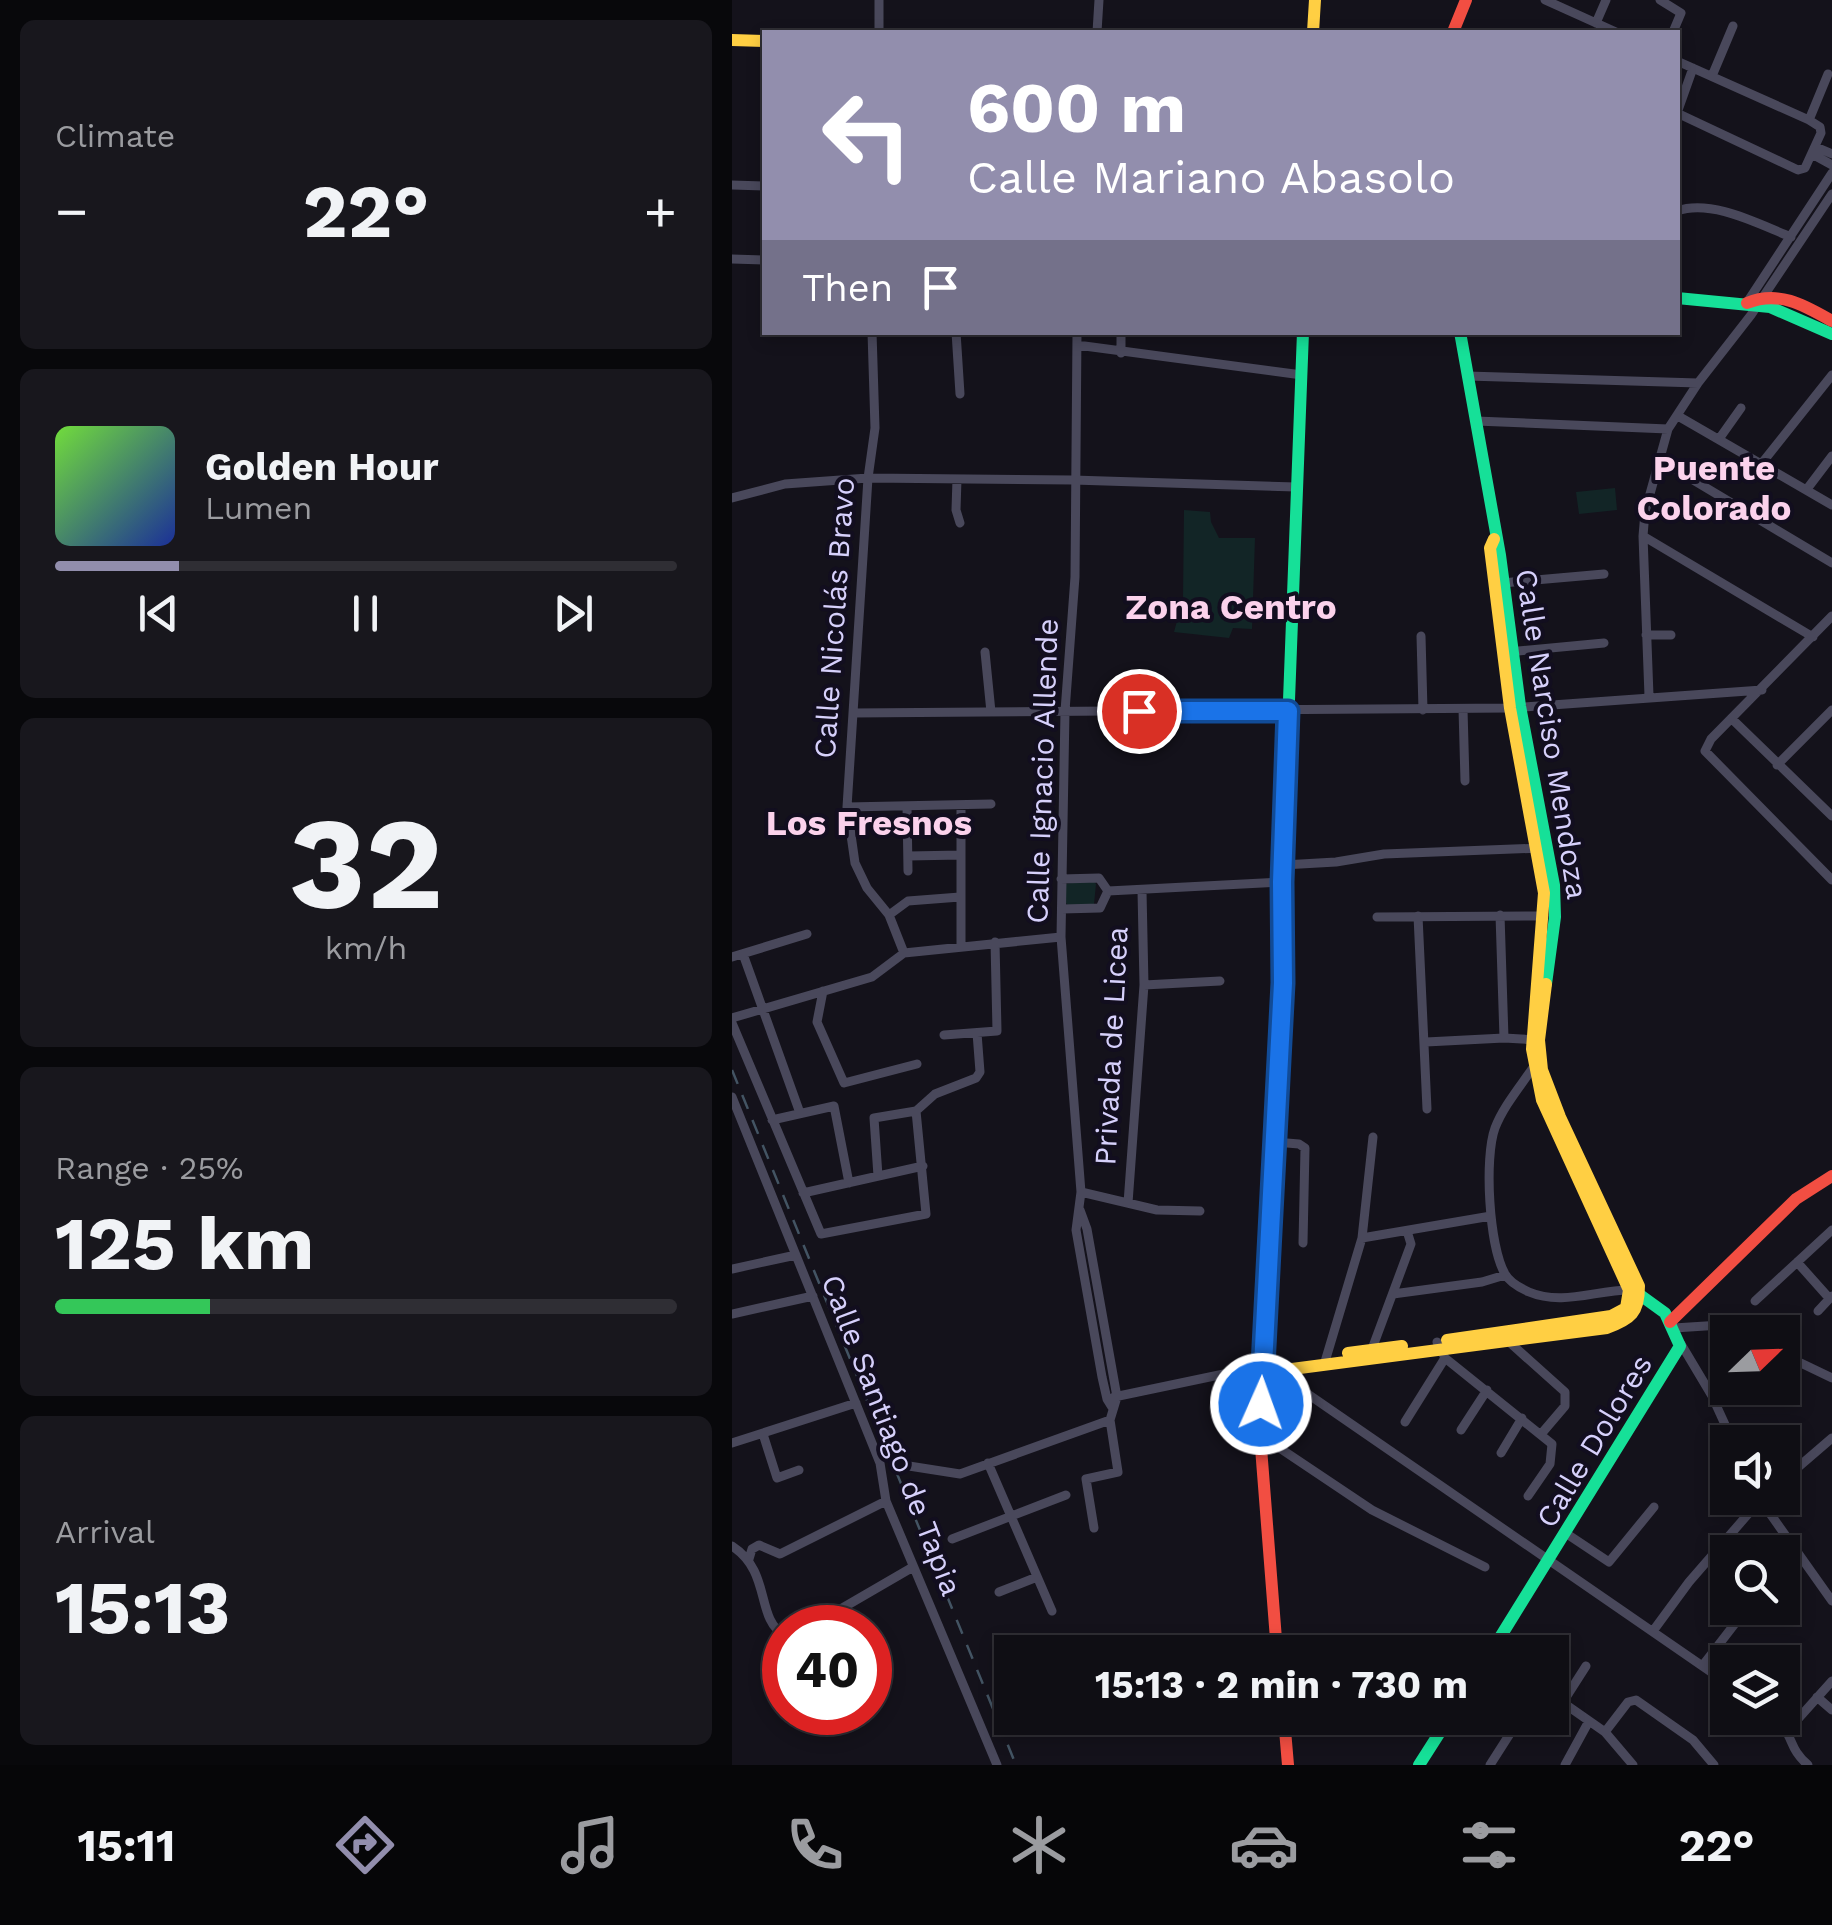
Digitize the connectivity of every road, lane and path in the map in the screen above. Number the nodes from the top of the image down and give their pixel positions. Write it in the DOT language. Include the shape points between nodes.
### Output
graph roads {
  1 [pos="879,0"];
  2 [pos="1099,0"];
  3 [pos="1315,0"];
  4 [pos="1466,0"];
  5 [pos="1545,0"];
  6 [pos="1606,0"];
  7 [pos="1660,0"];
  8 [pos="1596,23"];
  9 [pos="1733,26"];
  10 [pos="879,30"];
  11 [pos="1097,30"];
  12 [pos="1314,30"];
  13 [pos="1454,30"];
  14 [pos="1612,30"];
  15 [pos="1674,30"];
  16 [pos="732,40"];
  17 [pos="762,41"];
  18 [pos="1680,62"];
  19 [pos="1692,68"];
  20 [pos="1828,74"];
  21 [pos="1712,76"];
  22 [pos="1680,104"];
  23 [pos="1680,114"];
  24 [pos="1809,120"];
  25 [pos="1814,150"];
  26 [pos="1832,154"];
  27 [pos="1832,164"];
  28 [pos="1832,173"];
  29 [pos="732,185"];
  30 [pos="762,186"];
  31 [pos="1832,194"];
  32 [pos="1680,210"];
  33 [pos="1791,237"];
  34 [pos="732,259"];
  35 [pos="762,260"];
  36 [pos="1680,298"];
  37 [pos="1755,305"];
  38 [pos="1832,321"];
  39 [pos="1832,334"];
  40 [pos="872,335"];
  41 [pos="956,335"];
  42 [pos="1077,335"];
  43 [pos="1121,335"];
  44 [pos="1303,335"];
  45 [pos="1460,335"];
  46 [pos="1077,345"];
  47 [pos="1122,353"];
  48 [pos="1302,375"];
  49 [pos="1467,376"];
  50 [pos="1832,376"];
  51 [pos="1698,383"];
  52 [pos="960,394"];
  53 [pos="1741,408"];
  54 [pos="1678,416"];
  55 [pos="1476,421"];
  56 [pos="1668,429"];
  57 [pos="1720,440"];
  58 [pos="1832,456"];
  59 [pos="1658,458"];
  60 [pos="1762,464"];
  61 [pos="868,478"];
  62 [pos="957,478"];
  63 [pos="1074,480"];
  64 [pos="1296,487"];
  65 [pos="1806,488"];
  66 [pos="732,498"];
  67 [pos="1832,505"];
  68 [pos="960,522"];
  69 [pos="1643,536"];
  70 [pos="1832,562"];
  71 [pos="1604,574"];
  72 [pos="1499,583"];
  73 [pos="1830,623"];
  74 [pos="1672,634"];
  75 [pos="1422,636"];
  76 [pos="1646,636"];
  77 [pos="1813,638"];
  78 [pos="1604,643"];
  79 [pos="985,652"];
  80 [pos="1507,653"];
  81 [pos="1762,690"];
  82 [pos="1649,696"];
  83 [pos="1515,707"];
  84 [pos="1463,709"];
  85 [pos="1423,710"];
  86 [pos="1832,710"];
  87 [pos="1066,711"];
  88 [pos="1288,711"];
  89 [pos="991,712"];
  90 [pos="853,713"];
  91 [pos="1732,719"];
  92 [pos="1778,764"];
  93 [pos="1465,780"];
  94 [pos="1832,796"];
  95 [pos="961,804"];
  96 [pos="992,804"];
  97 [pos="907,806"];
  98 [pos="1821,806"];
  99 [pos="847,807"];
  100 [pos="1832,816"];
  101 [pos="1543,848"];
  102 [pos="961,855"];
  103 [pos="908,856"];
  104 [pos="1283,866"];
  105 [pos="908,871"];
  106 [pos="1062,879"];
  107 [pos="1832,880"];
  108 [pos="1282,882"];
  109 [pos="1108,891"];
  110 [pos="1142,891"];
  111 [pos="960,897"];
  112 [pos="1062,909"];
  113 [pos="889,915"];
  114 [pos="1500,915"];
  115 [pos="1418,916"];
  116 [pos="1544,916"];
  117 [pos="1377,917"];
  118 [pos="807,934"];
  119 [pos="1061,937"];
  120 [pos="995,942"];
  121 [pos="961,945"];
  122 [pos="736,953"];
  123 [pos="904,953"];
  124 [pos="1220,981"];
  125 [pos="1144,985"];
  126 [pos="823,992"];
  127 [pos="763,1010"];
  128 [pos="732,1021"];
  129 [pos="977,1032"];
  130 [pos="944,1035"];
  131 [pos="1504,1038"];
  132 [pos="1534,1040"];
  133 [pos="1426,1042"];
  134 [pos="917,1064"];
  135 [pos="1532,1069"];
  136 [pos="732,1097"];
  137 [pos="1427,1109"];
  138 [pos="916,1111"];
  139 [pos="800,1113"];
  140 [pos="772,1120"];
  141 [pos="1372,1136"];
  142 [pos="1275,1142"];
  143 [pos="923,1166"];
  144 [pos="878,1176"];
  145 [pos="1832,1176"];
  146 [pos="848,1182"];
  147 [pos="1081,1192"];
  148 [pos="803,1193"];
  149 [pos="1128,1204"];
  150 [pos="1200,1211"];
  151 [pos="1491,1216"];
  152 [pos="1832,1230"];
  153 [pos="1407,1231"];
  154 [pos="1362,1238"];
  155 [pos="1304,1243"];
  156 [pos="796,1255"];
  157 [pos="1798,1262"];
  158 [pos="732,1269"];
  159 [pos="1505,1275"];
  160 [pos="1394,1294"];
  161 [pos="814,1296"];
  162 [pos="1830,1297"];
  163 [pos="1634,1298"];
  164 [pos="1755,1301"];
  165 [pos="1818,1310"];
  166 [pos="732,1314"];
  167 [pos="1670,1321"];
  168 [pos="1710,1325"];
  169 [pos="1561,1329"];
  170 [pos="1507,1341"];
  171 [pos="1681,1344"];
  172 [pos="1372,1349"];
  173 [pos="1440,1350"];
  174 [pos="1325,1361"];
  175 [pos="1800,1363"];
  176 [pos="1258,1370"];
  177 [pos="1282,1372"];
  178 [pos="1832,1378"];
  179 [pos="1486,1390"];
  180 [pos="1112,1401"];
  181 [pos="856,1403"];
  182 [pos="1522,1418"];
  183 [pos="1110,1420"];
  184 [pos="1405,1422"];
  185 [pos="1726,1425"];
  186 [pos="1461,1430"];
  187 [pos="763,1434"];
  188 [pos="1542,1434"];
  189 [pos="1260,1435"];
  190 [pos="1832,1438"];
  191 [pos="732,1443"];
  192 [pos="1501,1454"];
  193 [pos="988,1464"];
  194 [pos="909,1466"];
  195 [pos="1800,1466"];
  196 [pos="799,1470"];
  197 [pos="1066,1495"];
  198 [pos="1528,1496"];
  199 [pos="886,1501"];
  200 [pos="1654,1507"];
  201 [pos="1012,1515"];
  202 [pos="1746,1515"];
  203 [pos="1094,1528"];
  204 [pos="1567,1534"];
  205 [pos="952,1539"];
  206 [pos="732,1546"];
  207 [pos="1800,1552"];
  208 [pos="749,1559"];
  209 [pos="1548,1563"];
  210 [pos="913,1567"];
  211 [pos="1485,1567"];
  212 [pos="1037,1576"];
  213 [pos="1000,1592"];
  214 [pos="1832,1601"];
  215 [pos="766,1605"];
  216 [pos="848,1605"];
  217 [pos="1052,1612"];
  218 [pos="1735,1625"];
  219 [pos="1653,1631"];
  220 [pos="1277,1635"];
  221 [pos="1504,1635"];
  222 [pos="1704,1664"];
  223 [pos="1586,1666"];
  224 [pos="1710,1669"];
  225 [pos="1832,1681"];
  226 [pos="1569,1694"];
  227 [pos="1817,1697"];
  228 [pos="1569,1706"];
  229 [pos="1832,1710"];
  230 [pos="1800,1716"];
  231 [pos="1589,1721"];
  232 [pos="1604,1732"];
  233 [pos="1285,1735"];
  234 [pos="1438,1735"];
  235 [pos="1509,1735"];
  236 [pos="1790,1735"];
  237 [pos="997,1765"];
  238 [pos="1288,1765"];
  239 [pos="1418,1765"];
  240 [pos="1490,1765"];
  241 [pos="1565,1765"];
  242 [pos="1633,1765"];
  243 [pos="1714,1765"];
  244 [pos="1808,1765"];
  1 -- 10 [label="street"];
  2 -- 11 [label="street"];
  3 -- 12 [label="street"];
  4 -- 13 [label="street"];
  5 -- 8 [label="street"];
  6 -- 8 [label="street"];
  7 -- 15 [label="street" via="1681,14"];
  8 -- 14 [label="street"];
  9 -- 21 [label="street"];
  16 -- 17 [label="street"];
  18 -- 19 [label="street"];
  19 -- 21 [label="street"];
  19 -- 22 [label="street"];
  20 -- 24 [label="street"];
  21 -- 24 [label="street"];
  23 -- 25 [label="street" via="1794,169 1805,168"];
  24 -- 25 [label="street" via="1821,130"];
  25 -- 26 [label="street"];
  25 -- 27 [label="street"];
  28 -- 33 [label="street"];
  29 -- 30 [label="street"];
  31 -- 37 [label="street"];
  32 -- 33 [label="street" via="1699,207"];
  33 -- 37 [label="street"];
  34 -- 35 [label="street"];
  36 -- 37 [label="street"];
  37 -- 38 [label="street" via="1792,300"];
  37 -- 39 [label="street"];
  37 -- 51 [label="street"];
  40 -- 61 [label="street, Calle Nicolás Bravo"];
  41 -- 52 [label="street"];
  42 -- 46 [label="street, Calle Ignacio Allende"];
  43 -- 47 [label="street"];
  44 -- 48 [label="street"];
  45 -- 49 [label="street, Calle Narciso Mendoza"];
  46 -- 47 [label="street"];
  46 -- 63 [label="street, Calle Ignacio Allende"];
  47 -- 48 [label="street"];
  48 -- 64 [label="street"];
  49 -- 51 [label="street"];
  49 -- 55 [label="street, Calle Narciso Mendoza"];
  50 -- 60 [label="street"];
  51 -- 54 [label="street"];
  53 -- 57 [label="street"];
  54 -- 56 [label="street"];
  54 -- 57 [label="street"];
  55 -- 56 [label="street"];
  55 -- 72 [label="street, Calle Narciso Mendoza"];
  56 -- 59 [label="street"];
  57 -- 60 [label="street"];
  58 -- 65 [label="street"];
  59 -- 69 [label="street"];
  59 -- 70 [label="street"];
  60 -- 65 [label="street"];
  61 -- 62 [label="street"];
  61 -- 66 [label="street" via="785,484"];
  61 -- 90 [label="street, Calle Nicolás Bravo"];
  62 -- 63 [label="street"];
  62 -- 68 [label="street"];
  63 -- 64 [label="street"];
  63 -- 87 [label="street, Calle Ignacio Allende"];
  64 -- 88 [label="street"];
  65 -- 67 [label="street"];
  69 -- 76 [label="street"];
  69 -- 77 [label="street"];
  71 -- 72 [label="street"];
  72 -- 80 [label="street, Calle Narciso Mendoza"];
  73 -- 77 [label="street"];
  74 -- 76 [label="street"];
  75 -- 85 [label="street"];
  76 -- 82 [label="street"];
  77 -- 81 [label="street"];
  78 -- 80 [label="street"];
  79 -- 89 [label="street"];
  80 -- 83 [label="street, Calle Narciso Mendoza"];
  81 -- 82 [label="street"];
  81 -- 91 [label="street"];
  82 -- 83 [label="street"];
  83 -- 84 [label="street"];
  83 -- 101 [label="street, Calle Narciso Mendoza"];
  84 -- 85 [label="street"];
  84 -- 93 [label="street"];
  85 -- 88 [label="street"];
  86 -- 92 [label="street"];
  87 -- 88 [label="street"];
  87 -- 89 [label="street"];
  87 -- 106 [label="street, Calle Ignacio Allende"];
  88 -- 104 [label="street"];
  89 -- 90 [label="street"];
  90 -- 99 [label="street, Calle Nicolás Bravo"];
  91 -- 92 [label="street"];
  91 -- 107 [label="street" via="1705,751"];
  92 -- 98 [label="street"];
  94 -- 98 [label="street"];
  95 -- 96 [label="street"];
  95 -- 97 [label="street"];
  95 -- 102 [label="street"];
  97 -- 99 [label="street"];
  97 -- 103 [label="street"];
  98 -- 100 [label="street"];
  99 -- 113 [label="street, Calle Nicolás Bravo" via="856,863"];
  101 -- 104 [label="street"];
  101 -- 116 [label="street, Calle Narciso Mendoza"];
  101 -- 132 [label="street, Calle Narciso Mendoza" via="1555,917"];
  102 -- 103 [label="street"];
  102 -- 111 [label="street"];
  103 -- 105 [label="street"];
  104 -- 108 [label="street"];
  106 -- 109 [label="street" via="1099,878"];
  106 -- 112 [label="street, Calle Ignacio Allende"];
  108 -- 110 [label="street"];
  108 -- 142 [label="street"];
  109 -- 110 [label="street"];
  109 -- 112 [label="street" via="1100,908"];
  110 -- 125 [label="street, Privada de Licea"];
  111 -- 113 [label="street" via="908,901"];
  111 -- 121 [label="street"];
  112 -- 119 [label="street, Calle Ignacio Allende"];
  113 -- 123 [label="street, Calle Nicolás Bravo"];
  114 -- 115 [label="street"];
  114 -- 116 [label="street"];
  114 -- 131 [label="street"];
  115 -- 117 [label="street"];
  115 -- 133 [label="street"];
  116 -- 132 [label="street, Calle Narciso Mendoza"];
  118 -- 122 [label="street"];
  119 -- 120 [label="street"];
  119 -- 147 [label="street, Calle Ignacio Allende"];
  120 -- 121 [label="street"];
  120 -- 129 [label="street" via="996,1031"];
  121 -- 123 [label="street"];
  122 -- 127 [label="street"];
  123 -- 126 [label="street" via="872,977"];
  124 -- 125 [label="street"];
  125 -- 149 [label="street, Privada de Licea"];
  126 -- 127 [label="street"];
  126 -- 134 [label="street" via="817,1022 844,1083"];
  127 -- 128 [label="street"];
  127 -- 139 [label="street"];
  128 -- 140 [label="street"];
  129 -- 130 [label="street"];
  129 -- 138 [label="street" via="976,1078 935,1094"];
  131 -- 132 [label="street"];
  131 -- 133 [label="street"];
  132 -- 135 [label="street, Calle Narciso Mendoza"];
  132 -- 163 [label="street, Calle Narciso Mendoza"];
  133 -- 137 [label="street"];
  135 -- 151 [label="street" via="1493,1133"];
  135 -- 163 [label="street, Calle Narciso Mendoza"];
  136 -- 156 [label="street, Calle Santiago de Tapia"];
  138 -- 143 [label="street"];
  138 -- 144 [label="street" via="874,1118"];
  139 -- 140 [label="street"];
  139 -- 146 [label="street" via="834,1106"];
  140 -- 148 [label="street"];
  141 -- 154 [label="street"];
  142 -- 155 [label="street" via="1304,1148"];
  142 -- 176 [label="street"];
  143 -- 144 [label="street"];
  143 -- 148 [label="street" via="926,1214 821,1234"];
  144 -- 146 [label="street"];
  145 -- 167 [label="street, Calle Dolores" via="1796,1200"];
  146 -- 148 [label="street"];
  147 -- 149 [label="street"];
  147 -- 180 [label="street, Calle Ignacio Allende" via="1076,1230 1082,1276"];
  149 -- 150 [label="street"];
  151 -- 153 [label="street"];
  151 -- 159 [label="street"];
  152 -- 157 [label="street"];
  153 -- 154 [label="street"];
  153 -- 160 [label="street" via="1410,1244"];
  154 -- 174 [label="street"];
  156 -- 158 [label="street"];
  156 -- 161 [label="street, Calle Santiago de Tapia"];
  157 -- 162 [label="street"];
  157 -- 164 [label="street"];
  159 -- 160 [label="street"];
  159 -- 163 [label="street" via="1543,1297 1611,1292"];
  160 -- 172 [label="street"];
  161 -- 166 [label="street"];
  161 -- 181 [label="street, Calle Santiago de Tapia"];
  162 -- 165 [label="street"];
  163 -- 167 [label="street" via="1658,1304"];
  163 -- 169 [label="street" via="1623,1311"];
  167 -- 168 [label="street"];
  167 -- 171 [label="street"];
  169 -- 170 [label="street"];
  169 -- 173 [label="street"];
  170 -- 173 [label="street"];
  170 -- 188 [label="street" via="1565,1392 1565,1406"];
  171 -- 185 [label="street"];
  171 -- 204 [label="street, Calle Dolores"];
  172 -- 173 [label="street"];
  172 -- 174 [label="street"];
  173 -- 174 [label="street"];
  173 -- 179 [label="street"];
  173 -- 184 [label="street"];
  174 -- 177 [label="street"];
  175 -- 178 [label="street"];
  176 -- 177 [label="street"];
  176 -- 180 [label="street"];
  176 -- 189 [label="street"];
  177 -- 209 [label="street"];
  179 -- 182 [label="street"];
  179 -- 186 [label="street"];
  180 -- 183 [label="street, Calle Ignacio Allende"];
  181 -- 187 [label="street"];
  181 -- 199 [label="street, Calle Santiago de Tapia" via="880,1463"];
  182 -- 188 [label="street"];
  182 -- 192 [label="street"];
  183 -- 193 [label="street"];
  183 -- 203 [label="street, Calle Ignacio Allende" via="1118,1472 1086,1479"];
  187 -- 191 [label="street"];
  187 -- 196 [label="street" via="777,1478"];
  188 -- 198 [label="street" via="1553,1456"];
  189 -- 211 [label="street" via="1372,1510"];
  189 -- 220 [label="street"];
  190 -- 195 [label="street"];
  193 -- 194 [label="street" via="960,1474"];
  193 -- 201 [label="street"];
  197 -- 201 [label="street"];
  199 -- 208 [label="street" via="780,1554 752,1548"];
  199 -- 210 [label="street, Calle Santiago de Tapia"];
  200 -- 204 [label="street" via="1609,1562"];
  201 -- 205 [label="street"];
  201 -- 212 [label="street"];
  202 -- 219 [label="street"];
  204 -- 209 [label="street, Calle Dolores"];
  206 -- 208 [label="street"];
  207 -- 214 [label="street"];
  208 -- 215 [label="street"];
  209 -- 219 [label="street"];
  209 -- 221 [label="street, Calle Dolores"];
  210 -- 216 [label="street"];
  210 -- 237 [label="street, Calle Santiago de Tapia"];
  212 -- 213 [label="street"];
  212 -- 217 [label="street"];
  218 -- 222 [label="street"];
  219 -- 222 [label="street"];
  222 -- 224 [label="street"];
  223 -- 226 [label="street"];
  225 -- 227 [label="street"];
  227 -- 229 [label="street"];
  227 -- 230 [label="street"];
  228 -- 231 [label="street"];
  231 -- 232 [label="street"];
  231 -- 241 [label="street"];
  232 -- 242 [label="street"];
  232 -- 243 [label="street" via="1636,1700 1698,1745"];
  233 -- 238 [label="street"];
  234 -- 239 [label="street"];
  235 -- 240 [label="street"];
  236 -- 244 [label="street" via="1794,1752"];
}
